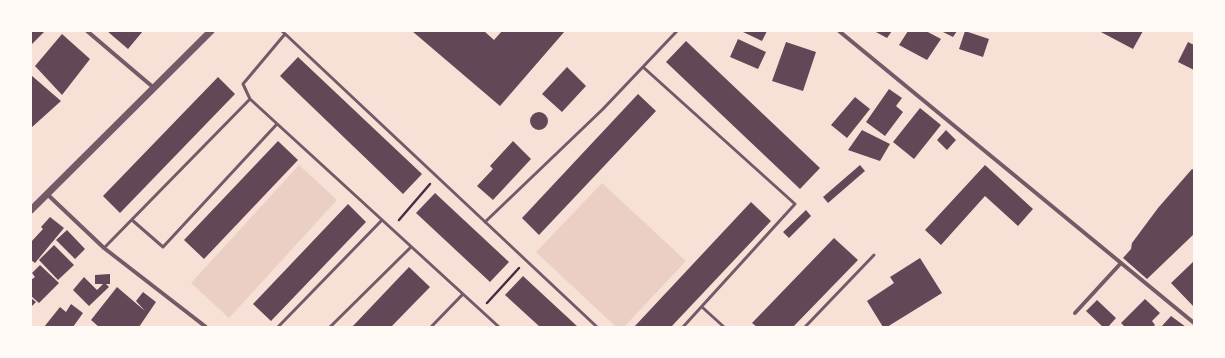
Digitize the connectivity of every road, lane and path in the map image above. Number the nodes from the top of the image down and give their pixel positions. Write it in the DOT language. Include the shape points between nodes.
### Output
graph roads {
  1 [pos="87,31"];
  2 [pos="211,31"];
  3 [pos="677,31"];
  4 [pos="839,31"];
  5 [pos="284,32"];
  6 [pos="643,67"];
  7 [pos="154,88"];
  8 [pos="250,99"];
  9 [pos="277,124"];
  10 [pos="437,177"];
  11 [pos="47,194"];
  12 [pos="31,210"];
  13 [pos="132,220"];
  14 [pos="382,220"];
  15 [pos="485,222"];
  16 [pos="391,228"];
  17 [pos="411,246"];
  18 [pos="104,248"];
  19 [pos="874,255"];
  20 [pos="526,260"];
  21 [pos="1121,263"];
  22 [pos="463,294"];
  23 [pos="702,307"];
  24 [pos="480,310"];
  25 [pos="1075,313"];
  26 [pos="1194,323"];
  27 [pos="206,327"];
  28 [pos="278,327"];
  29 [pos="330,327"];
  30 [pos="430,327"];
  31 [pos="499,327"];
  32 [pos="596,327"];
  33 [pos="683,327"];
  34 [pos="724,327"];
  35 [pos="805,327"];
  1 -- 7 [label="street"];
  2 -- 7 [label="street"];
  3 -- 6 [label="lane"];
  4 -- 21 [label="street"];
  5 -- 8 [label="lane" via="243,84"];
  5 -- 10 [label="lane"];
  6 -- 15 [label="lane"];
  6 -- 23 [label="lane" via="795,204"];
  7 -- 11 [label="street"];
  8 -- 9 [label="lane"];
  8 -- 13 [label="lane"];
  9 -- 13 [label="lane" via="163,247"];
  9 -- 14 [label="lane"];
  10 -- 15 [label="lane"];
  10 -- 16 [label="path"];
  11 -- 12 [label="street"];
  11 -- 18 [label="street"];
  13 -- 18 [label="lane"];
  14 -- 16 [label="lane"];
  14 -- 28 [label="lane"];
  15 -- 20 [label="lane"];
  16 -- 17 [label="lane"];
  17 -- 22 [label="lane"];
  17 -- 29 [label="lane"];
  18 -- 27 [label="street"];
  19 -- 35 [label="lane"];
  20 -- 24 [label="path"];
  20 -- 32 [label="lane"];
  21 -- 25 [label="street"];
  21 -- 26 [label="street"];
  22 -- 24 [label="lane"];
  22 -- 30 [label="lane"];
  23 -- 33 [label="lane"];
  23 -- 34 [label="lane"];
  24 -- 31 [label="lane"];
}
